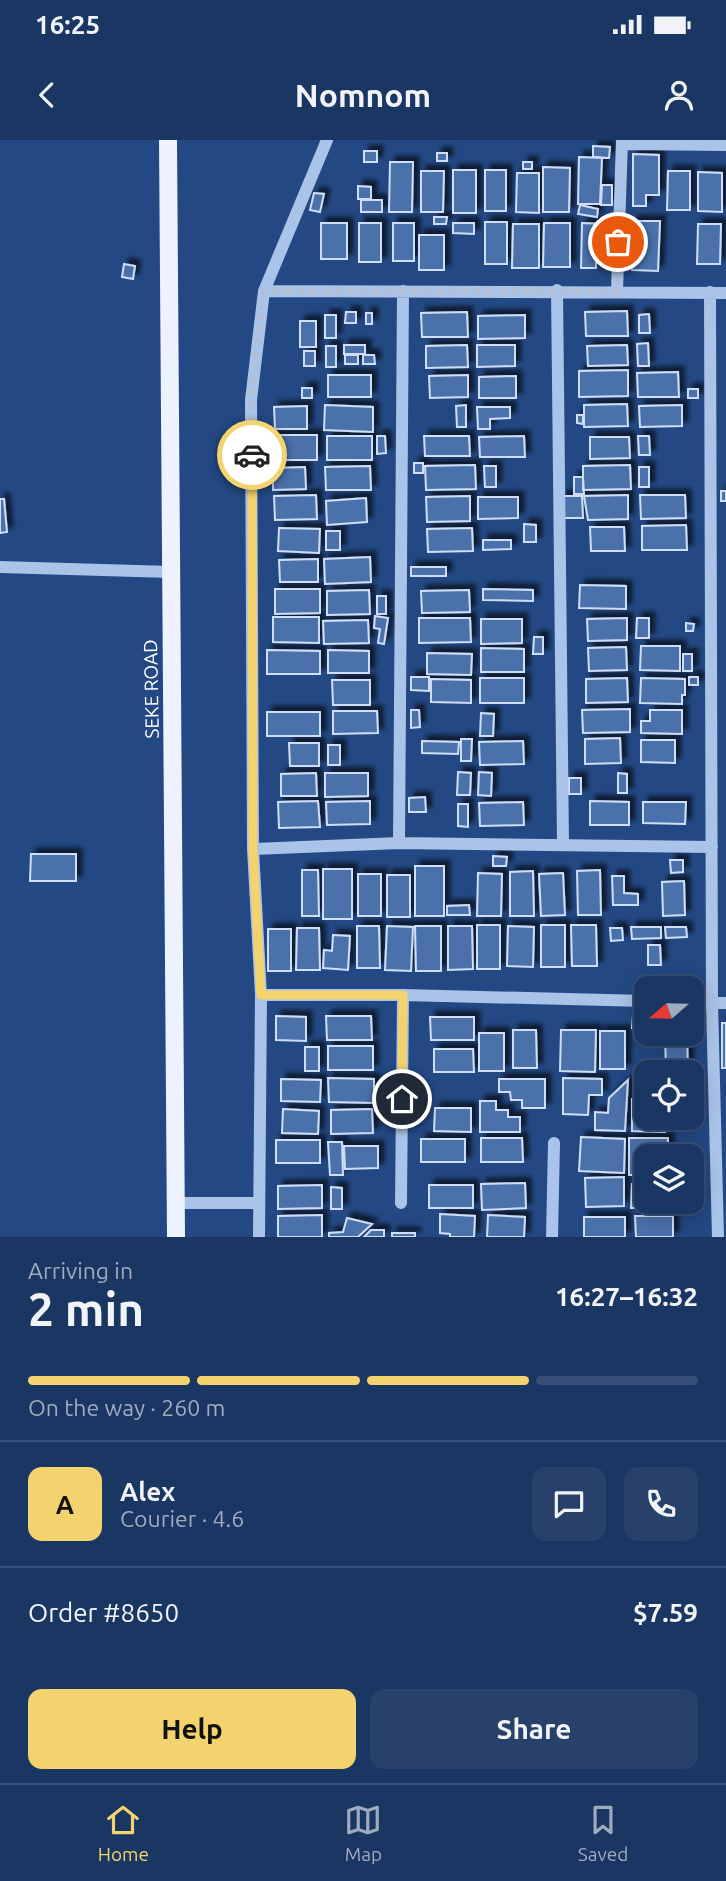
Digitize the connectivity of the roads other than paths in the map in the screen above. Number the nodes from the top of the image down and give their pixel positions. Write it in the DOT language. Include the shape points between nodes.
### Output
graph roads {
  1 [pos="168,140"];
  2 [pos="327,140"];
  3 [pos="622,142"];
  4 [pos="726,145"];
  5 [pos="557,290"];
  6 [pos="264,291"];
  7 [pos="403,291"];
  8 [pos="617,291"];
  9 [pos="710,292"];
  10 [pos="726,293"];
  11 [pos="0,567"];
  12 [pos="171,572"];
  13 [pos="711,659"];
  14 [pos="726,659"];
  15 [pos="399,843"];
  16 [pos="562,845"];
  17 [pos="712,846"];
  18 [pos="253,849"];
  19 [pos="261,995"];
  20 [pos="403,995"];
  21 [pos="634,1001"];
  22 [pos="704,1003"];
  23 [pos="712,1003"];
  24 [pos="726,1003"];
  25 [pos="554,1143"];
  26 [pos="176,1203"];
  27 [pos="259,1203"];
  28 [pos="401,1203"];
  29 [pos="176,1237"];
  30 [pos="259,1237"];
  31 [pos="552,1237"];
  32 [pos="718,1237"];
  1 -- 12 [label="main road, SEKE ROAD"];
  2 -- 6 [label="street"];
  3 -- 4 [label="street"];
  3 -- 8 [label="street"];
  5 -- 7 [label="street"];
  5 -- 8 [label="street"];
  5 -- 16 [label="street"];
  6 -- 7 [label="street"];
  6 -- 18 [label="street" via="251,400"];
  7 -- 15 [label="street"];
  8 -- 9 [label="street"];
  9 -- 10 [label="street"];
  9 -- 13 [label="street"];
  11 -- 12 [label="street"];
  12 -- 26 [label="main road, SEKE ROAD"];
  13 -- 14 [label="street"];
  13 -- 17 [label="street"];
  15 -- 16 [label="street"];
  15 -- 18 [label="street"];
  16 -- 17 [label="street"];
  17 -- 23 [label="street"];
  18 -- 19 [label="street"];
  19 -- 20 [label="street"];
  19 -- 27 [label="street"];
  20 -- 21 [label="street"];
  20 -- 28 [label="street"];
  22 -- 23 [label="street"];
  23 -- 24 [label="street"];
  23 -- 32 [label="street"];
  25 -- 31 [label="street"];
  26 -- 27 [label="street"];
  26 -- 29 [label="main road, SEKE ROAD"];
  27 -- 30 [label="street"];
}
